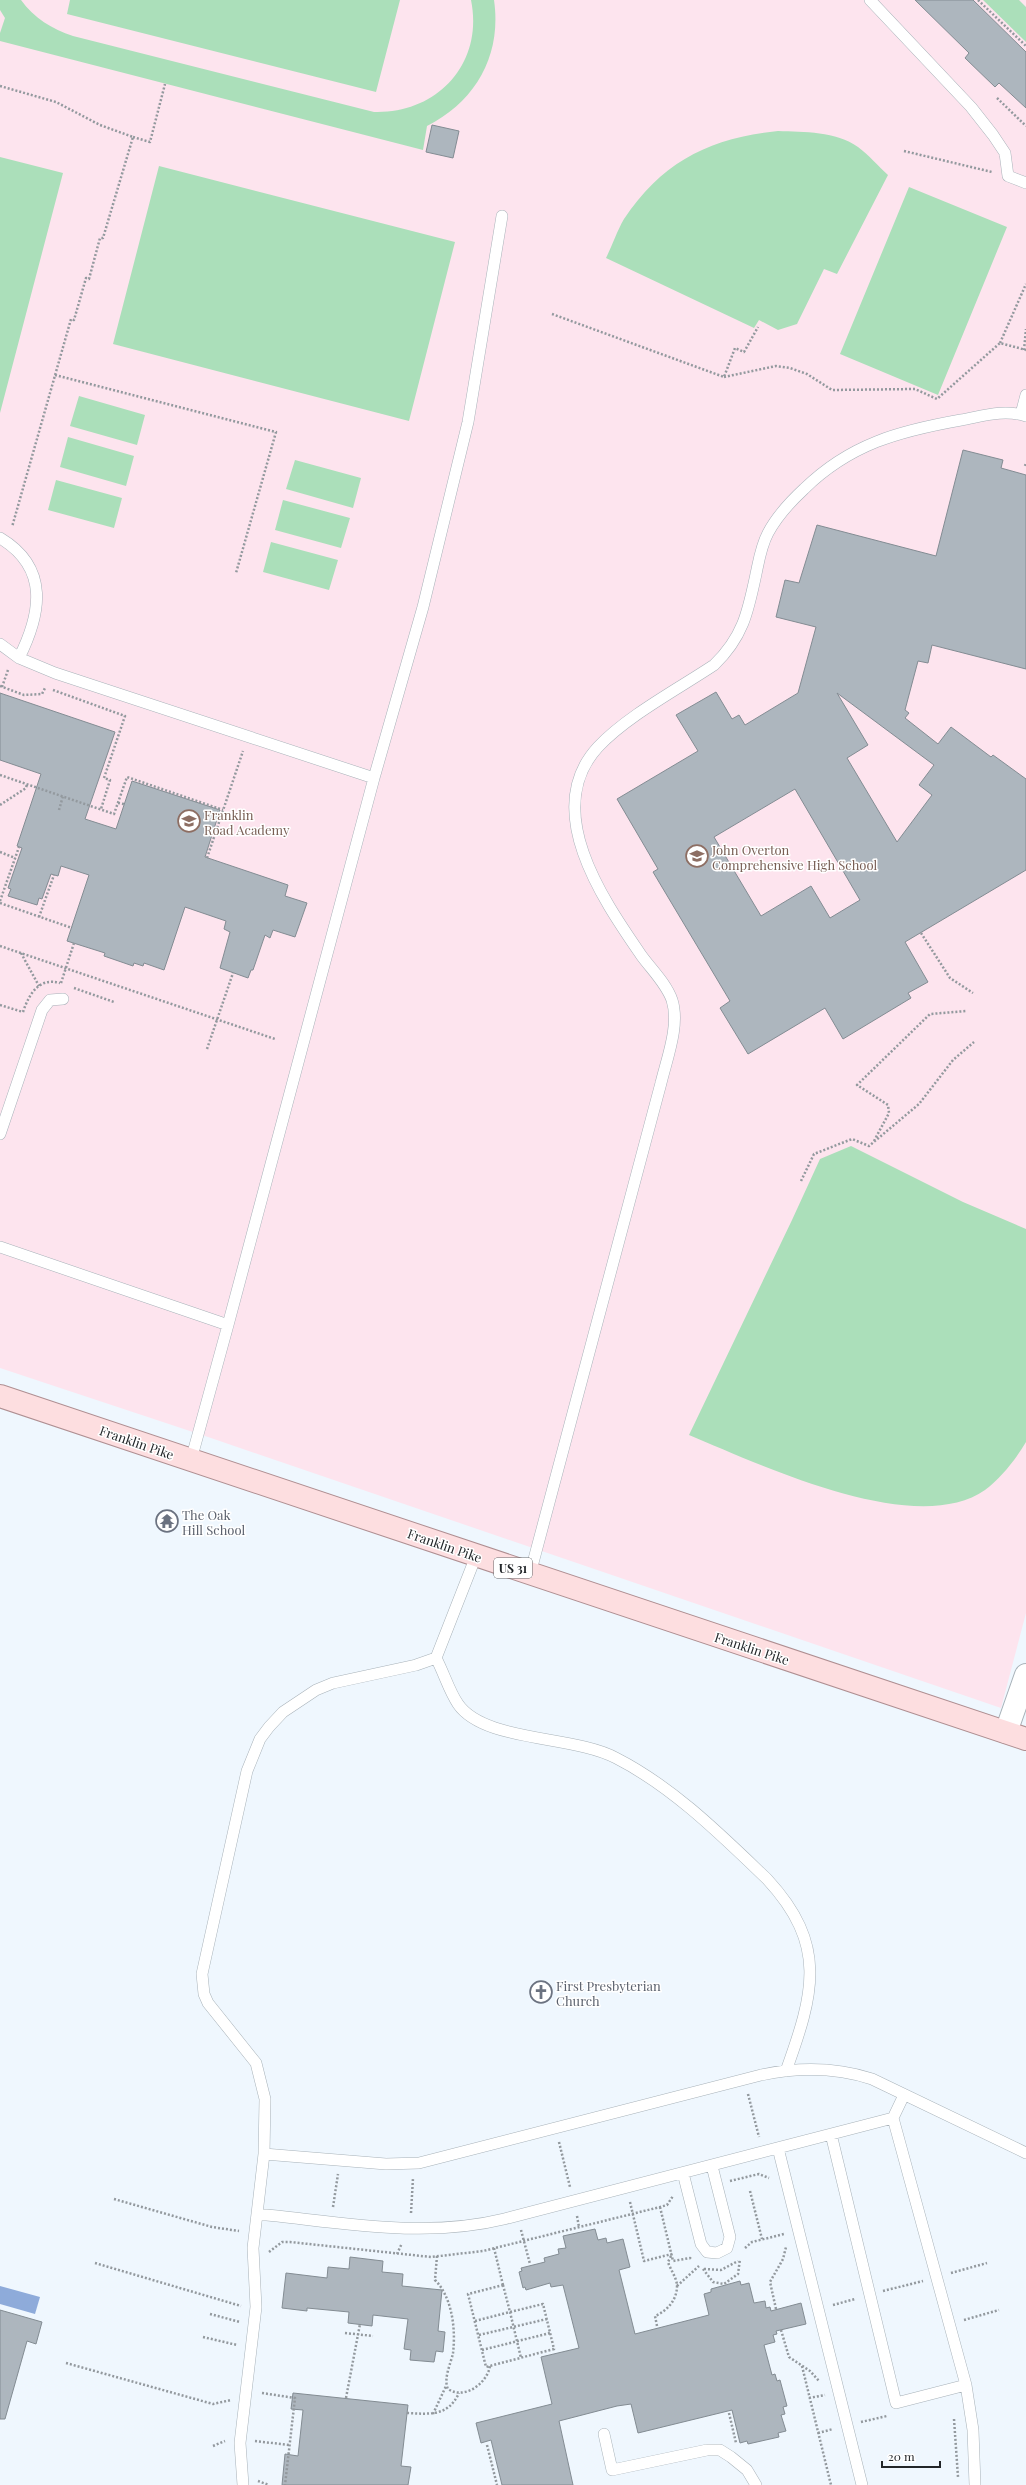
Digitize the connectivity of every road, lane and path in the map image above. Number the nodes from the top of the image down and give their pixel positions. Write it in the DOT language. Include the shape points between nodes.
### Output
graph roads {
  1 [pos="870,0"];
  2 [pos="978,0"];
  3 [pos="1026,46"];
  4 [pos="165,84"];
  5 [pos="0,86"];
  6 [pos="996,98"];
  7 [pos="1026,126"];
  8 [pos="133,137"];
  9 [pos="904,151"];
  10 [pos="1008,176"];
  11 [pos="1026,183"];
  12 [pos="502,216"];
  13 [pos="1026,284"];
  14 [pos="552,314"];
  15 [pos="758,327"];
  16 [pos="1026,329"];
  17 [pos="1000,343"];
  18 [pos="1025,350"];
  19 [pos="55,374"];
  20 [pos="724,377"];
  21 [pos="1026,395"];
  22 [pos="1023,415"];
  23 [pos="4,541"];
  24 [pos="236,573"];
  25 [pos="0,644"];
  26 [pos="19,658"];
  27 [pos="4,667"];
  28 [pos="1,687"];
  29 [pos="248,737"];
  30 [pos="0,775"];
  31 [pos="374,778"];
  32 [pos="27,784"];
  33 [pos="63,796"];
  34 [pos="118,802"];
  35 [pos="124,804"];
  36 [pos="0,805"];
  37 [pos="101,809"];
  38 [pos="59,810"];
  39 [pos="223,810"];
  40 [pos="19,847"];
  41 [pos="0,852"];
  42 [pos="15,858"];
  43 [pos="207,858"];
  44 [pos="54,875"];
  45 [pos="0,902"];
  46 [pos="39,917"];
  47 [pos="72,928"];
  48 [pos="922,933"];
  49 [pos="74,943"];
  50 [pos="0,946"];
  51 [pos="21,953"];
  52 [pos="66,968"];
  53 [pos="233,972"];
  54 [pos="61,983"];
  55 [pos="39,986"];
  56 [pos="973,993"];
  57 [pos="63,1000"];
  58 [pos="0,1005"];
  59 [pos="966,1011"];
  60 [pos="23,1012"];
  61 [pos="217,1019"];
  62 [pos="275,1039"];
  63 [pos="974,1042"];
  64 [pos="207,1049"];
  65 [pos="4,1112"];
  66 [pos="0,1134"];
  67 [pos="873,1143"];
  68 [pos="801,1181"];
  69 [pos="0,1247"];
  70 [pos="228,1325"];
  71 [pos="0,1396"];
  72 [pos="191,1460"];
  73 [pos="476,1556"];
  74 [pos="530,1574"];
  75 [pos="436,1658"];
  76 [pos="1026,1675"];
  77 [pos="1016,1735"];
  78 [pos="786,2071"];
  79 [pos="744,2080"];
  80 [pos="904,2095"];
  81 [pos="893,2118"];
  82 [pos="556,2128"];
  83 [pos="831,2134"];
  84 [pos="778,2148"];
  85 [pos="763,2152"];
  86 [pos="1026,2153"];
  87 [pos="264,2154"];
  88 [pos="340,2160"];
  89 [pos="414,2164"];
  90 [pos="712,2166"];
  91 [pos="683,2173"];
  92 [pos="770,2180"];
  93 [pos="717,2184"];
  94 [pos="771,2184"];
  95 [pos="626,2187"];
  96 [pos="570,2189"];
  97 [pos="750,2191"];
  98 [pos="688,2192"];
  99 [pos="114,2199"];
  100 [pos="576,2211"];
  101 [pos="632,2213"];
  102 [pos="258,2214"];
  103 [pos="517,2216"];
  104 [pos="335,2222"];
  105 [pos="579,2227"];
  106 [pos="782,2227"];
  107 [pos="407,2228"];
  108 [pos="255,2234"];
  109 [pos="762,2239"];
  110 [pos="524,2240"];
  111 [pos="337,2247"];
  112 [pos="494,2248"];
  113 [pos="397,2254"];
  114 [pos="269,2255"];
  115 [pos="437,2256"];
  116 [pos="740,2259"];
  117 [pos="96,2263"];
  118 [pos="987,2263"];
  119 [pos="530,2264"];
  120 [pos="937,2277"];
  121 [pos="503,2285"];
  122 [pos="677,2286"];
  123 [pos="870,2295"];
  124 [pos="776,2309"];
  125 [pos="818,2309"];
  126 [pos="999,2310"];
  127 [pos="242,2312"];
  128 [pos="510,2312"];
  129 [pos="210,2314"];
  130 [pos="241,2317"];
  131 [pos="547,2319"];
  132 [pos="475,2321"];
  133 [pos="240,2322"];
  134 [pos="360,2324"];
  135 [pos="950,2324"];
  136 [pos="657,2326"];
  137 [pos="514,2327"];
  138 [pos="240,2329"];
  139 [pos="781,2330"];
  140 [pos="345,2334"];
  141 [pos="550,2334"];
  142 [pos="359,2335"];
  143 [pos="203,2336"];
  144 [pos="373,2336"];
  145 [pos="479,2336"];
  146 [pos="238,2340"];
  147 [pos="517,2342"];
  148 [pos="238,2345"];
  149 [pos="482,2350"];
  150 [pos="237,2352"];
  151 [pos="521,2358"];
  152 [pos="66,2363"];
  153 [pos="490,2366"];
  154 [pos="802,2366"];
  155 [pos="820,2382"];
  156 [pos="966,2385"];
  157 [pos="262,2386"];
  158 [pos="446,2386"];
  159 [pos="823,2388"];
  160 [pos="262,2393"];
  161 [pos="459,2393"];
  162 [pos="232,2394"];
  163 [pos="346,2398"];
  164 [pos="809,2398"];
  165 [pos="231,2400"];
  166 [pos="260,2400"];
  167 [pos="230,2407"];
  168 [pos="407,2412"];
  169 [pos="433,2415"];
  170 [pos="604,2434"];
  171 [pos="255,2437"];
  172 [pos="226,2439"];
  173 [pos="255,2441"];
  174 [pos="255,2445"];
  175 [pos="289,2445"];
  176 [pos="488,2445"];
  177 [pos="213,2446"];
  178 [pos="257,2474"];
  179 [pos="258,2481"];
  180 [pos="243,2485"];
  181 [pos="258,2485"];
  182 [pos="269,2485"];
  183 [pos="285,2485"];
  184 [pos="497,2485"];
  185 [pos="756,2485"];
  186 [pos="831,2485"];
  187 [pos="862,2485"];
  188 [pos="975,2485"];
  1 -- 10 [label="lane" via="956,91 993,135 1005,154"];
  2 -- 3 [label="path"];
  4 -- 8 [label="path" via="150,142"];
  5 -- 8 [label="path" via="56,102 100,125"];
  6 -- 7 [label="path"];
  8 -- 19 [label="path" via="103,238 100,238 74,320 71,319"];
  9 -- 10 [label="path"];
  10 -- 11 [label="lane"];
  12 -- 31 [label="lane" via="468,422 423,607"];
  13 -- 17 [label="path"];
  14 -- 20 [label="path"];
  15 -- 20 [label="path" via="744,352 735,348"];
  16 -- 18 [label="path"];
  17 -- 18 [label="path"];
  17 -- 20 [label="path" via="937,399 915,389 832,390 807,374 776,366"];
  19 -- 23 [label="path"];
  19 -- 24 [label="path" via="276,432"];
  21 -- 22 [label="lane"];
  22 -- 74 [label="lane" via="1010,411 896,433 870,443 821,472 778,516 767,534 744,624 728,650 714,665 606,738 589,759 582,774 575,817 584,856 603,898 668,991 674,1016 656,1105"];
  23 -- 26 [label="lane" via="28,566 38,594 33,627"];
  25 -- 26 [label="lane"];
  26 -- 29 [label="lane" via="55,673"];
  27 -- 28 [label="path" via="9,670"];
  28 -- 37 [label="path" via="24,695 42,694 45,687 125,716 104,778 110,780"];
  29 -- 31 [label="lane"];
  29 -- 39 [label="path"];
  30 -- 32 [label="path"];
  31 -- 70 [label="lane"];
  32 -- 33 [label="path"];
  32 -- 36 [label="path" via="26,788"];
  33 -- 37 [label="path"];
  33 -- 38 [label="path"];
  34 -- 35 [label="path"];
  34 -- 37 [label="path" via="114,814"];
  34 -- 39 [label="path" via="126,777"];
  39 -- 43 [label="path"];
  40 -- 42 [label="path"];
  41 -- 42 [label="path"];
  42 -- 45 [label="path"];
  44 -- 46 [label="path"];
  45 -- 46 [label="path"];
  46 -- 47 [label="path"];
  48 -- 56 [label="path" via="950,978"];
  49 -- 52 [label="path"];
  50 -- 51 [label="path"];
  51 -- 52 [label="path"];
  51 -- 55 [label="path"];
  52 -- 54 [label="path"];
  52 -- 61 [label="path"];
  53 -- 61 [label="path"];
  57 -- 65 [label="lane" via="50,1000 42,1010"];
  58 -- 60 [label="path"];
  59 -- 67 [label="path" via="930,1014 857,1085 888,1105 889,1112"];
  61 -- 62 [label="path"];
  61 -- 64 [label="path"];
  63 -- 67 [label="path" via="953,1060 919,1104"];
  65 -- 66 [label="lane"];
  67 -- 68 [label="path" via="869,1146 852,1139 814,1154"];
  69 -- 70 [label="lane"];
  70 -- 72 [label="lane"];
  71 -- 72 [label="main road, Franklin Pike / US 31"];
  72 -- 73 [label="main road, Franklin Pike / US 31"];
  73 -- 74 [label="main road, Franklin Pike / US 31"];
  73 -- 75 [label="lane"];
  74 -- 77 [label="main road, Franklin Pike / US 31"];
  75 -- 78 [label="lane" via="459,1705 475,1720 495,1729 592,1748 628,1764 694,1813 780,1893 800,1923 810,1967 808,2000"];
  75 -- 87 [label="lane" via="401,1669 333,1683 296,1701 260,1739 247,1771 204,1963 202,1986 208,2003 250,2054 260,2074 266,2099"];
  76 -- 77 [label="street"];
  78 -- 79 [label="lane"];
  78 -- 80 [label="lane" via="810,2069 847,2072 872,2079"];
  79 -- 82 [label="lane"];
  79 -- 85 [label="path"];
  80 -- 81 [label="lane"];
  80 -- 86 [label="lane"];
  81 -- 83 [label="lane"];
  81 -- 120 [label="lane"];
  82 -- 89 [label="lane"];
  82 -- 96 [label="path"];
  83 -- 84 [label="lane"];
  83 -- 123 [label="lane"];
  84 -- 85 [label="lane"];
  84 -- 125 [label="lane"];
  85 -- 90 [label="lane"];
  85 -- 92 [label="path"];
  87 -- 88 [label="lane"];
  87 -- 102 [label="lane"];
  88 -- 89 [label="lane"];
  88 -- 104 [label="path" via="333,2207"];
  89 -- 107 [label="path" via="411,2214"];
  90 -- 91 [label="lane"];
  90 -- 93 [label="lane"];
  91 -- 95 [label="lane"];
  91 -- 98 [label="lane"];
  92 -- 93 [label="path" via="766,2175 759,2174"];
  92 -- 94 [label="path"];
  93 -- 98 [label="lane" via="730,2237 727,2248 717,2253 707,2252 701,2244"];
  95 -- 101 [label="path"];
  95 -- 103 [label="lane"];
  97 -- 109 [label="path"];
  98 -- 101 [label="path" via="674,2195 667,2205"];
  99 -- 108 [label="path" via="212,2227"];
  100 -- 105 [label="path"];
  101 -- 105 [label="path"];
  101 -- 122 [label="path" via="644,2261 672,2254 668,2262"];
  102 -- 104 [label="lane"];
  102 -- 108 [label="lane"];
  103 -- 107 [label="lane" via="455,2229"];
  103 -- 110 [label="path"];
  104 -- 107 [label="lane"];
  104 -- 111 [label="path"];
  105 -- 110 [label="path"];
  106 -- 124 [label="path" via="786,2249 770,2282"];
  107 -- 113 [label="path"];
  108 -- 180 [label="lane" via="253,2261 256,2307 241,2432"];
  110 -- 112 [label="path"];
  110 -- 119 [label="path"];
  111 -- 113 [label="path"];
  111 -- 114 [label="path" via="282,2242 275,2246"];
  112 -- 115 [label="path"];
  112 -- 121 [label="path"];
  113 -- 115 [label="path"];
  115 -- 158 [label="path" via="435,2280 444,2288 454,2335"];
  116 -- 122 [label="path" via="738,2274 724,2284 710,2280 701,2267"];
  117 -- 127 [label="path" via="242,2306"];
  118 -- 120 [label="path"];
  120 -- 123 [label="path"];
  120 -- 135 [label="lane"];
  121 -- 128 [label="path"];
  121 -- 132 [label="path" via="468,2294"];
  122 -- 136 [label="path" via="670,2305 655,2316"];
  123 -- 125 [label="path"];
  123 -- 156 [label="lane" via="896,2403"];
  125 -- 187 [label="lane"];
  126 -- 135 [label="path"];
  128 -- 131 [label="path" via="543,2304"];
  128 -- 132 [label="path"];
  128 -- 137 [label="path"];
  129 -- 133 [label="path"];
  130 -- 133 [label="path"];
  131 -- 137 [label="path"];
  131 -- 141 [label="path"];
  132 -- 145 [label="path"];
  133 -- 138 [label="path"];
  134 -- 142 [label="path"];
  135 -- 156 [label="lane"];
  137 -- 145 [label="path"];
  137 -- 147 [label="path"];
  139 -- 154 [label="path" via="788,2357"];
  140 -- 142 [label="path"];
  141 -- 147 [label="path"];
  141 -- 151 [label="path" via="554,2350"];
  142 -- 144 [label="path"];
  142 -- 163 [label="path"];
  143 -- 148 [label="path"];
  145 -- 149 [label="path"];
  146 -- 148 [label="path"];
  147 -- 149 [label="path"];
  147 -- 151 [label="path"];
  148 -- 150 [label="path"];
  149 -- 153 [label="path" via="486,2367"];
  151 -- 153 [label="path"];
  152 -- 165 [label="path" via="213,2404"];
  153 -- 161 [label="path" via="480,2383 468,2392"];
  154 -- 155 [label="path"];
  154 -- 164 [label="path"];
  156 -- 188 [label="lane" via="973,2430"];
  157 -- 160 [label="path"];
  158 -- 161 [label="path" via="451,2391"];
  158 -- 169 [label="path"];
  159 -- 164 [label="path" via="825,2395"];
  160 -- 166 [label="path"];
  160 -- 175 [label="path" via="295,2398"];
  161 -- 169 [label="path" via="450,2407"];
  162 -- 165 [label="path"];
  164 -- 186 [label="path"];
  165 -- 167 [label="path"];
  168 -- 169 [label="path"];
  170 -- 185 [label="lane" via="612,2470 707,2450 720,2450 747,2470"];
  171 -- 173 [label="path"];
  172 -- 177 [label="path" via="223,2443"];
  173 -- 174 [label="path"];
  173 -- 175 [label="path"];
  175 -- 183 [label="path"];
  176 -- 184 [label="path"];
  178 -- 179 [label="path"];
  179 -- 181 [label="path"];
  179 -- 182 [label="path"];
}
